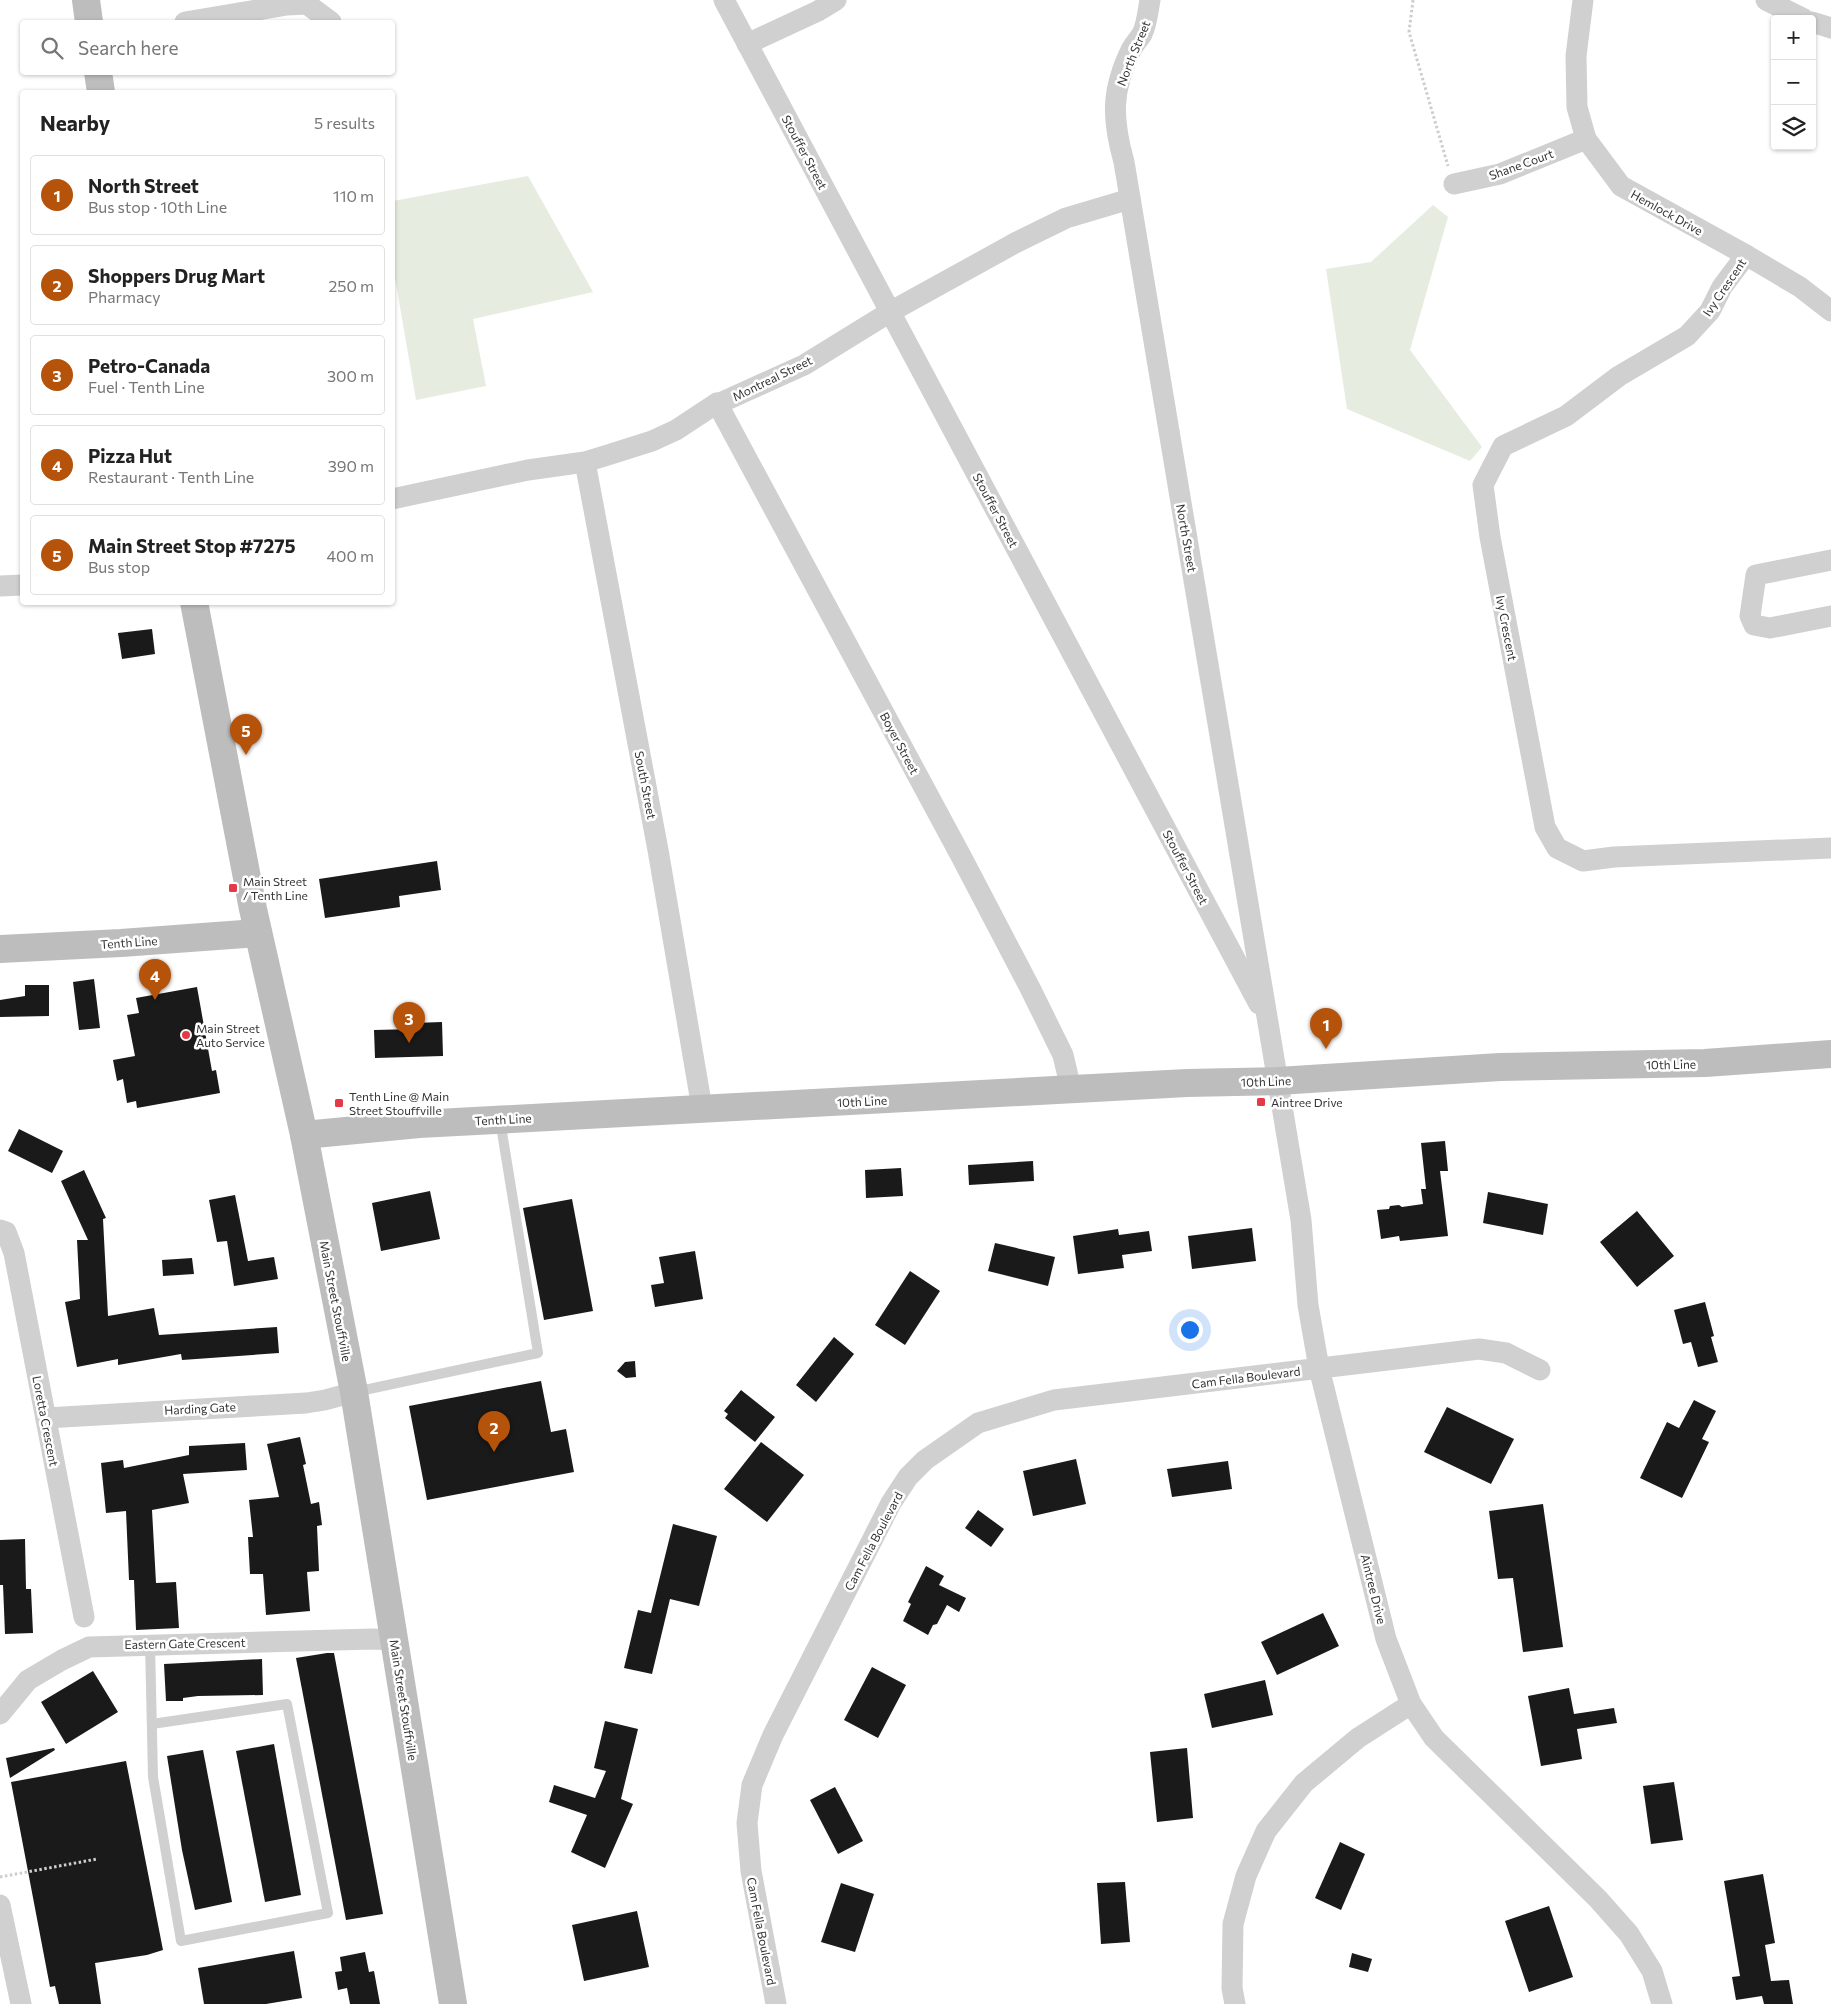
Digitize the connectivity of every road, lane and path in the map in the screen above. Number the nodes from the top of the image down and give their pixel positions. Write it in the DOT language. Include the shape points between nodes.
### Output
graph roads {
  1 [pos="86,0"];
  2 [pos="724,0"];
  3 [pos="836,0"];
  4 [pos="1150,0"];
  5 [pos="1414,0"];
  6 [pos="1583,0"];
  7 [pos="1766,0"];
  8 [pos="1796,15"];
  9 [pos="89,20"];
  10 [pos="196,20"];
  11 [pos="328,20"];
  12 [pos="1816,23"];
  13 [pos="1831,28"];
  14 [pos="747,44"];
  15 [pos="98,75"];
  16 [pos="101,90"];
  17 [pos="1586,139"];
  18 [pos="1454,184"];
  19 [pos="1130,199"];
  20 [pos="1746,255"];
  21 [pos="890,312"];
  22 [pos="1831,312"];
  23 [pos="717,403"];
  24 [pos="585,462"];
  25 [pos="395,498"];
  26 [pos="1831,560"];
  27 [pos="20,585"];
  28 [pos="0,586"];
  29 [pos="195,605"];
  30 [pos="1831,616"];
  31 [pos="1831,848"];
  32 [pos="258,933"];
  33 [pos="0,949"];
  34 [pos="1268,1020"];
  35 [pos="1831,1054"];
  36 [pos="1278,1081"];
  37 [pos="1071,1089"];
  38 [pos="702,1108"];
  39 [pos="500,1119"];
  40 [pos="304,1135"];
  41 [pos="0,1230"];
  42 [pos="1319,1368"];
  43 [pos="1540,1370"];
  44 [pos="354,1392"];
  45 [pos="46,1418"];
  46 [pos="84,1617"];
  47 [pos="394,1640"];
  48 [pos="150,1644"];
  49 [pos="1411,1704"];
  50 [pos="0,1714"];
  51 [pos="152,1724"];
  52 [pos="97,1859"];
  53 [pos="0,1877"];
  54 [pos="0,1905"];
  55 [pos="21,2004"];
  56 [pos="453,2004"];
  57 [pos="776,2004"];
  58 [pos="1235,2004"];
  59 [pos="1662,2004"];
  1 -- 9 [label="main road"];
  2 -- 14 [label="street, Stouffer Street"];
  3 -- 14 [label="street"];
  4 -- 19 [label="street, North Street" via="1142,33 1123,69 1114,113"];
  5 -- 18 [label="path" via="1409,32"];
  6 -- 17 [label="street, Hemlock Drive" via="1576,56 1577,107"];
  7 -- 8 [label="street"];
  10 -- 11 [label="street" via="287,4 307,4"];
  12 -- 13 [label="street"];
  14 -- 21 [label="street, Stouffer Street"];
  15 -- 16 [label="main road"];
  17 -- 18 [label="street, Shane Court" via="1500,174"];
  17 -- 20 [label="street, Hemlock Drive" via="1621,186"];
  19 -- 21 [label="street, Montreal Street" via="1066,218 987,257"];
  19 -- 34 [label="street, North Street"];
  20 -- 22 [label="street, Hemlock Drive" via="1800,287"];
  20 -- 31 [label="street, Ivy Crescent" via="1722,287 1710,311 1687,336 1619,376 1566,416 1503,446 1483,485 1490,537 1546,827 1556,848 1583,861"];
  21 -- 23 [label="street, Montreal Street" via="804,365"];
  21 -- 34 [label="street, Stouffer Street"];
  23 -- 24 [label="street, Montreal Street" via="676,430 652,441"];
  23 -- 37 [label="street, Boyer Street" via="1025,979 1063,1055"];
  24 -- 25 [label="street, Montreal Street" via="528,470"];
  24 -- 38 [label="street, South Street" via="658,850"];
  26 -- 30 [label="street" via="1756,575 1750,616 1754,625 1770,628"];
  27 -- 28 [label="street"];
  29 -- 32 [label="main road, Main Street Stouffville"];
  32 -- 33 [label="main road, Tenth Line"];
  32 -- 40 [label="main road, Main Street Stouffville"];
  34 -- 36 [label="street, North Street"];
  35 -- 36 [label="main road, 10th Line" via="1705,1063 1500,1067"];
  36 -- 37 [label="main road, 10th Line"];
  36 -- 42 [label="street, Aintree Drive" via="1301,1220 1308,1305"];
  37 -- 38 [label="main road, 10th Line"];
  38 -- 39 [label="main road, Tenth Line"];
  39 -- 40 [label="main road, Tenth Line"];
  39 -- 44 [label="lane" via="538,1353"];
  40 -- 44 [label="main road, Main Street Stouffville"];
  41 -- 45 [label="street, Loretta Crescent" via="6,1232 14,1252"];
  42 -- 43 [label="street, Cam Fella Boulevard" via="1478,1349 1506,1354"];
  42 -- 49 [label="street, Aintree Drive" via="1386,1639"];
  42 -- 57 [label="street, Cam Fella Boulevard" via="1046,1402 978,1423 925,1460 908,1477 891,1502 773,1735 752,1785 747,1823 751,1871"];
  44 -- 45 [label="street, Harding Gate" via="306,1402"];
  44 -- 47 [label="main road, Main Street Stouffville"];
  45 -- 46 [label="street, Loretta Crescent"];
  47 -- 48 [label="street, Eastern Gate Crescent"];
  47 -- 56 [label="main road, Main Street Stouffville"];
  48 -- 50 [label="street, Eastern Gate Crescent" via="89,1647 28,1680"];
  48 -- 51 [label="lane"];
  49 -- 58 [label="street" via="1358,1738 1304,1783 1266,1831 1246,1876 1233,1924 1232,1988"];
  49 -- 59 [label="street, Aintree Drive" via="1434,1738 1598,1899 1629,1934 1652,1971"];
  51 -- 51 [label="lane" via="152,1777 181,1941 328,1913 287,1704"];
  52 -- 53 [label="path"];
  54 -- 55 [label="street"];
}
